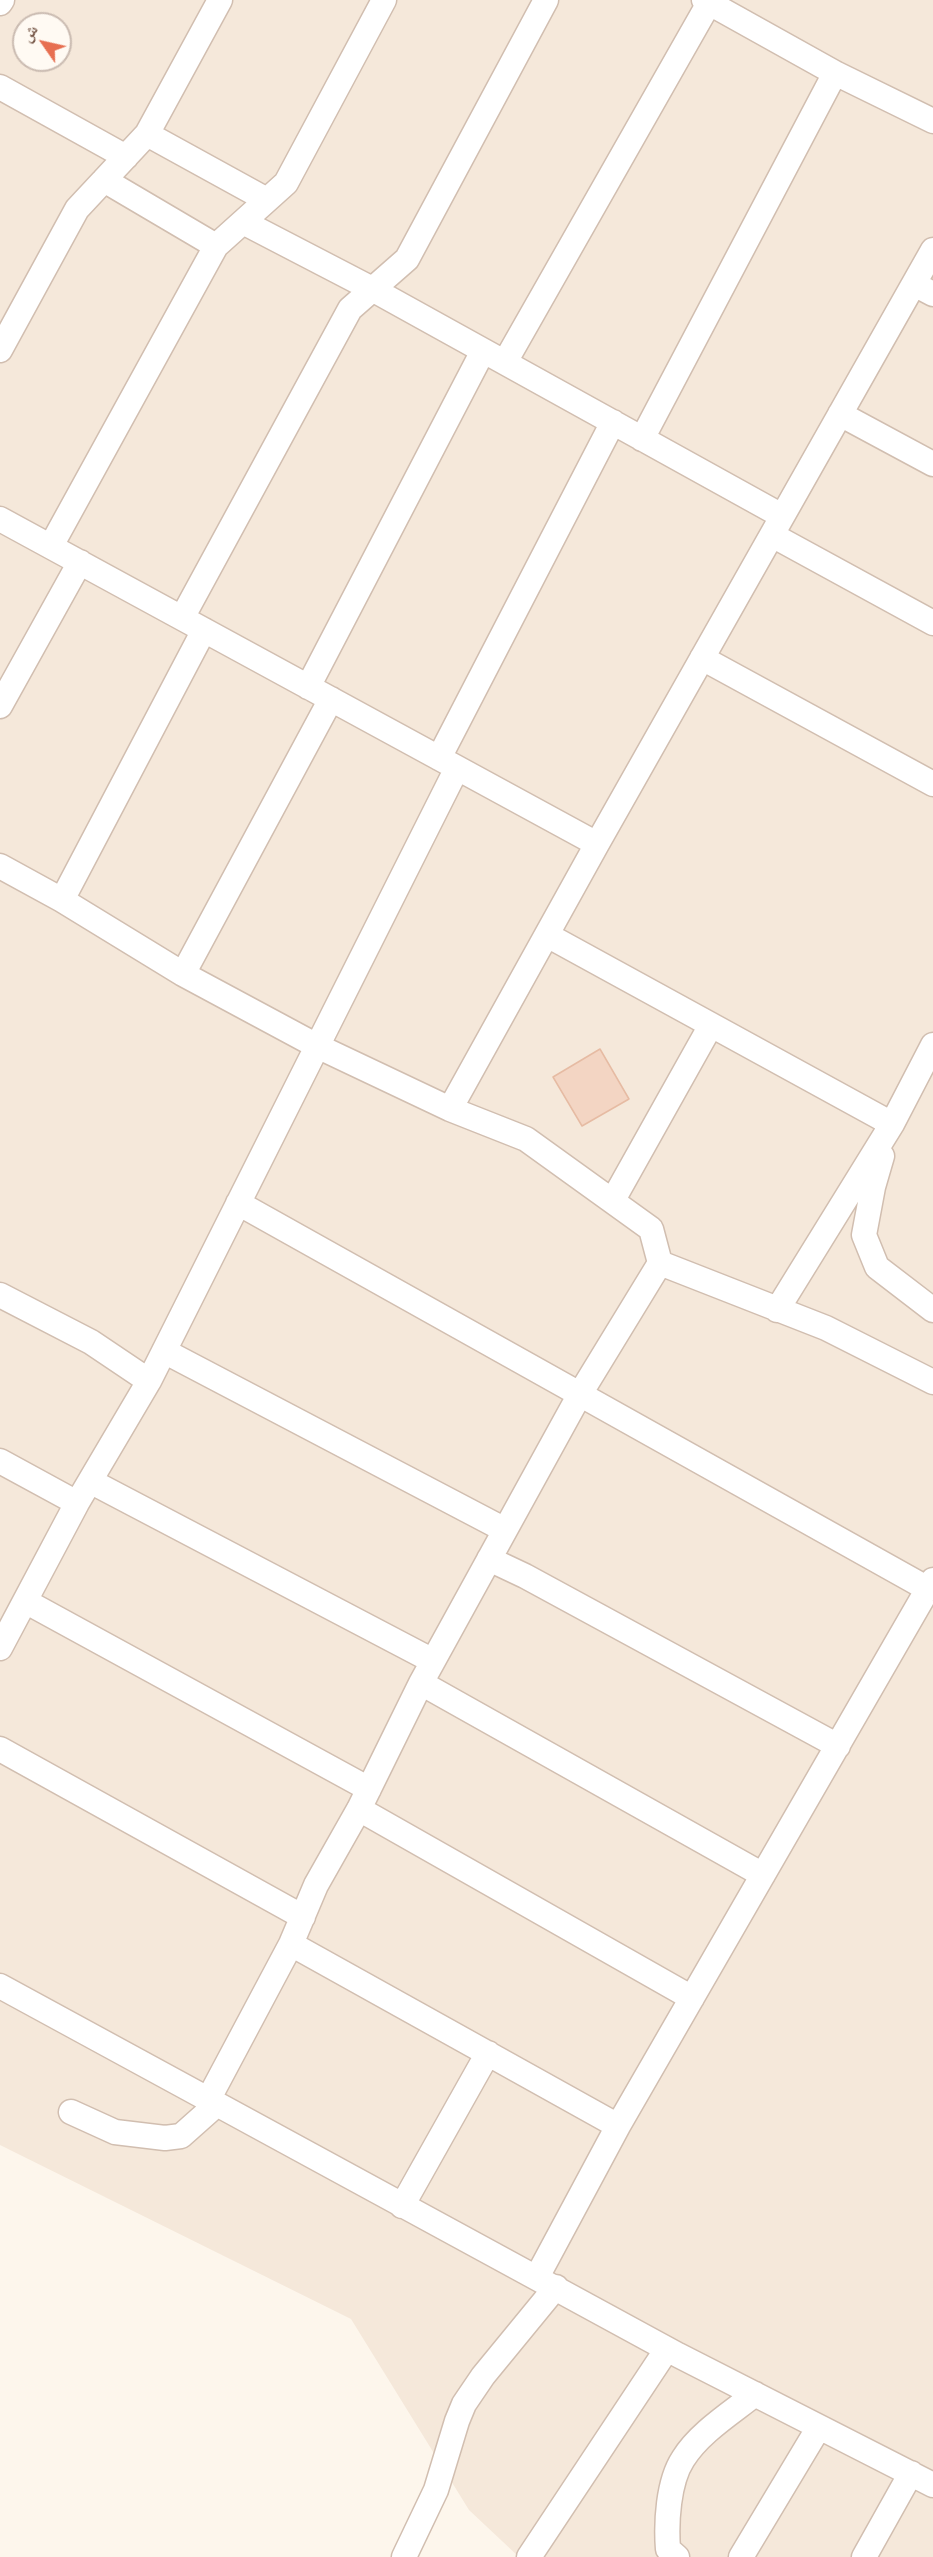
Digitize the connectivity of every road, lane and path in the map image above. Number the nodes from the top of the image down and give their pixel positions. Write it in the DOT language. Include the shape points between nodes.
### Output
graph roads {
  1 [pos="220,0"];
  2 [pos="384,0"];
  3 [pos="546,0"];
  4 [pos="706,2"];
  5 [pos="835,73"];
  6 [pos="0,87"];
  7 [pos="933,121"];
  8 [pos="147,134"];
  9 [pos="126,157"];
  10 [pos="104,180"];
  11 [pos="267,200"];
  12 [pos="243,222"];
  13 [pos="216,246"];
  14 [pos="933,250"];
  15 [pos="372,289"];
  16 [pos="923,289"];
  17 [pos="0,350"];
  18 [pos="483,351"];
  19 [pos="505,362"];
  20 [pos="840,414"];
  21 [pos="613,422"];
  22 [pos="642,439"];
  23 [pos="933,464"];
  24 [pos="0,519"];
  25 [pos="777,525"];
  26 [pos="51,546"];
  27 [pos="80,562"];
  28 [pos="182,618"];
  29 [pos="933,623"];
  30 [pos="204,630"];
  31 [pos="702,658"];
  32 [pos="308,687"];
  33 [pos="331,699"];
  34 [pos="0,706"];
  35 [pos="448,763"];
  36 [pos="933,783"];
  37 [pos="597,844"];
  38 [pos="0,866"];
  39 [pos="62,900"];
  40 [pos="547,935"];
  41 [pos="183,974"];
  42 [pos="711,1025"];
  43 [pos="933,1045"];
  44 [pos="317,1046"];
  45 [pos="450,1109"];
  46 [pos="892,1124"];
  47 [pos="613,1200"];
  48 [pos="238,1203"];
  49 [pos="660,1263"];
  50 [pos="0,1295"];
  51 [pos="777,1310"];
  52 [pos="933,1310"];
  53 [pos="164,1352"];
  54 [pos="149,1382"];
  55 [pos="933,1382"];
  56 [pos="580,1394"];
  57 [pos="0,1461"];
  58 [pos="90,1481"];
  59 [pos="77,1503"];
  60 [pos="505,1530"];
  61 [pos="489,1559"];
  62 [pos="931,1585"];
  63 [pos="25,1601"];
  64 [pos="6,1622"];
  65 [pos="0,1648"];
  66 [pos="433,1661"];
  67 [pos="421,1683"];
  68 [pos="838,1746"];
  69 [pos="0,1749"];
  70 [pos="364,1799"];
  71 [pos="763,1875"];
  72 [pos="303,1917"];
  73 [pos="291,1944"];
  74 [pos="0,1986"];
  75 [pos="692,1998"];
  76 [pos="488,2053"];
  77 [pos="212,2102"];
  78 [pos="71,2112"];
  79 [pos="618,2126"];
  80 [pos="402,2206"];
  81 [pos="547,2282"];
  82 [pos="667,2349"];
  83 [pos="755,2394"];
  84 [pos="819,2427"];
  85 [pos="910,2473"];
  86 [pos="933,2485"];
  87 [pos="404,2557"];
  88 [pos="529,2557"];
  89 [pos="677,2557"];
  90 [pos="741,2557"];
  91 [pos="864,2557"];
  1 -- 8 [label="street"];
  2 -- 11 [label="street" via="286,183"];
  3 -- 15 [label="street" via="407,259"];
  4 -- 5 [label="street"];
  4 -- 19 [label="street"];
  5 -- 7 [label="street"];
  5 -- 22 [label="street"];
  6 -- 9 [label="street"];
  8 -- 9 [label="street"];
  8 -- 11 [label="street"];
  9 -- 10 [label="street"];
  10 -- 13 [label="street"];
  10 -- 17 [label="street" via="77,209"];
  11 -- 12 [label="street"];
  12 -- 13 [label="street"];
  12 -- 15 [label="street"];
  13 -- 26 [label="street"];
  14 -- 16 [label="street"];
  15 -- 18 [label="street"];
  15 -- 28 [label="street" via="350,309"];
  16 -- 20 [label="street"];
  18 -- 19 [label="street"];
  18 -- 32 [label="street"];
  19 -- 21 [label="street"];
  20 -- 23 [label="street"];
  20 -- 25 [label="street"];
  21 -- 22 [label="street"];
  21 -- 35 [label="street"];
  22 -- 25 [label="street"];
  24 -- 26 [label="street"];
  25 -- 29 [label="street"];
  25 -- 31 [label="street"];
  26 -- 27 [label="street"];
  27 -- 28 [label="street"];
  27 -- 34 [label="street"];
  28 -- 30 [label="street"];
  30 -- 32 [label="street"];
  30 -- 39 [label="street"];
  31 -- 36 [label="street"];
  31 -- 37 [label="street"];
  32 -- 33 [label="street"];
  33 -- 35 [label="street"];
  33 -- 41 [label="street"];
  35 -- 37 [label="street"];
  35 -- 44 [label="street"];
  37 -- 40 [label="street"];
  38 -- 39 [label="street"];
  39 -- 41 [label="street"];
  40 -- 42 [label="street"];
  40 -- 45 [label="street"];
  41 -- 44 [label="street"];
  42 -- 46 [label="street"];
  42 -- 47 [label="street"];
  43 -- 46 [label="street"];
  44 -- 45 [label="street"];
  44 -- 48 [label="street"];
  45 -- 47 [label="street" via="526,1139"];
  46 -- 51 [label="street"];
  46 -- 52 [label="street" via="873,1187 864,1235 877,1267"];
  47 -- 49 [label="street" via="651,1229"];
  48 -- 53 [label="street"];
  48 -- 56 [label="street"];
  49 -- 51 [label="street"];
  49 -- 56 [label="street"];
  50 -- 54 [label="street" via="91,1342"];
  51 -- 55 [label="street" via="826,1328"];
  53 -- 54 [label="street"];
  53 -- 60 [label="street"];
  54 -- 58 [label="street"];
  56 -- 60 [label="street"];
  56 -- 62 [label="street"];
  57 -- 59 [label="street"];
  58 -- 59 [label="street"];
  58 -- 66 [label="street"];
  59 -- 63 [label="street"];
  60 -- 61 [label="street"];
  61 -- 66 [label="street"];
  61 -- 68 [label="street"];
  62 -- 68 [label="street"];
  63 -- 64 [label="street"];
  63 -- 70 [label="street"];
  64 -- 65 [label="street"];
  66 -- 67 [label="street"];
  67 -- 70 [label="street"];
  67 -- 71 [label="street"];
  68 -- 71 [label="street"];
  69 -- 72 [label="street"];
  70 -- 72 [label="street" via="316,1885"];
  70 -- 75 [label="street"];
  71 -- 75 [label="street"];
  72 -- 73 [label="street"];
  73 -- 76 [label="street"];
  73 -- 77 [label="street"];
  74 -- 77 [label="street"];
  75 -- 79 [label="street"];
  76 -- 79 [label="street"];
  76 -- 80 [label="street"];
  77 -- 78 [label="street" via="182,2136 165,2138 115,2132"];
  77 -- 80 [label="street"];
  79 -- 81 [label="street"];
  80 -- 81 [label="street"];
  81 -- 82 [label="street"];
  81 -- 87 [label="street" via="465,2404 436,2490"];
  82 -- 83 [label="street"];
  82 -- 88 [label="street"];
  83 -- 84 [label="street"];
  83 -- 89 [label="street" via="705,2434 682,2459 666,2518 668,2549"];
  84 -- 85 [label="street"];
  84 -- 90 [label="street"];
  85 -- 86 [label="street"];
  85 -- 91 [label="street"];
}
